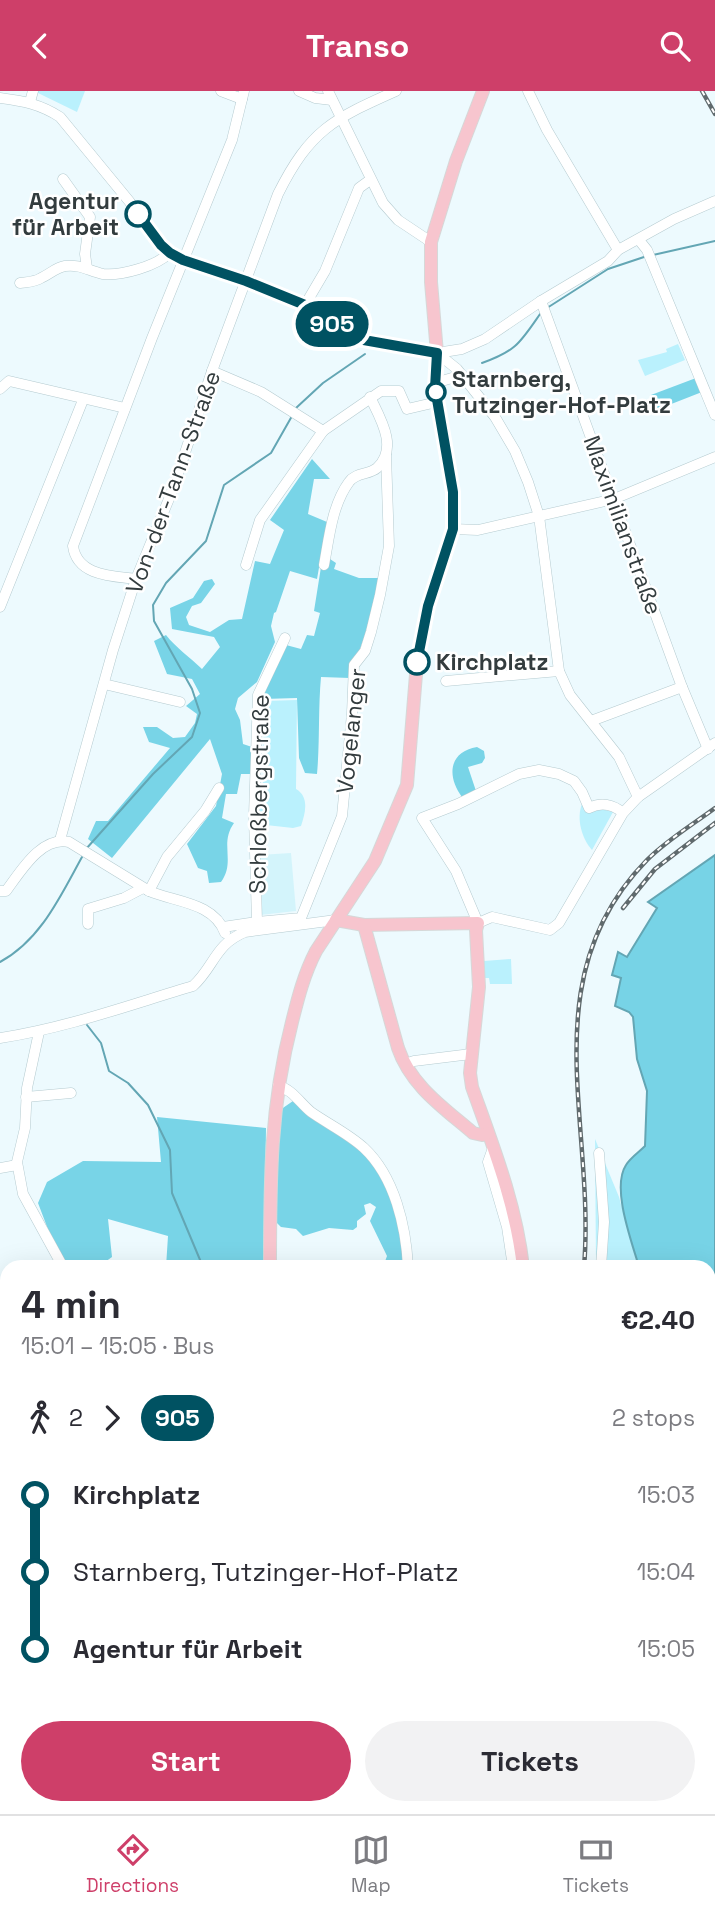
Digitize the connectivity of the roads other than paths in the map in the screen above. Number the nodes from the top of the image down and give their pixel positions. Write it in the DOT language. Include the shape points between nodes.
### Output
graph roads {
  1 [pos="33,91"];
  2 [pos="221,91"];
  3 [pos="299,91"];
  4 [pos="396,91"];
  5 [pos="483,91"];
  6 [pos="527,91"];
  7 [pos="243,95"];
  8 [pos="330,95"];
  9 [pos="0,98"];
  10 [pos="30,102"];
  11 [pos="341,117"];
  12 [pos="63,179"];
  13 [pos="370,180"];
  14 [pos="715,201"];
  15 [pos="639,240"];
  16 [pos="431,242"];
  17 [pos="618,250"];
  18 [pos="170,253"];
  19 [pos="183,260"];
  20 [pos="86,268"];
  21 [pos="246,281"];
  22 [pos="20,283"];
  23 [pos="305,305"];
  24 [pos="543,307"];
  25 [pos="437,353"];
  26 [pos="212,371"];
  27 [pos="462,376"];
  28 [pos="435,383"];
  29 [pos="0,389"];
  30 [pos="370,397"];
  31 [pos="83,400"];
  32 [pos="437,402"];
  33 [pos="125,408"];
  34 [pos="715,415"];
  35 [pos="323,431"];
  36 [pos="386,455"];
  37 [pos="715,457"];
  38 [pos="614,499"];
  39 [pos="538,516"];
  40 [pos="453,529"];
  41 [pos="246,565"];
  42 [pos="324,565"];
  43 [pos="136,579"];
  44 [pos="0,607"];
  45 [pos="285,638"];
  46 [pos="559,671"];
  47 [pos="446,681"];
  48 [pos="104,684"];
  49 [pos="682,687"];
  50 [pos="180,702"];
  51 [pos="591,721"];
  52 [pos="712,746"];
  53 [pos="219,788"];
  54 [pos="638,797"];
  55 [pos="623,813"];
  56 [pos="60,840"];
  57 [pos="146,889"];
  58 [pos="0,892"];
  59 [pos="336,920"];
  60 [pos="257,922"];
  61 [pos="478,923"];
  62 [pos="88,924"];
  63 [pos="363,925"];
  64 [pos="223,927"];
  65 [pos="229,940"];
  66 [pos="39,1032"];
  67 [pos="0,1038"];
  68 [pos="471,1054"];
  69 [pos="405,1064"];
  70 [pos="278,1086"];
  71 [pos="71,1093"];
  72 [pos="26,1097"];
  73 [pos="488,1133"];
  74 [pos="493,1148"];
  75 [pos="599,1153"];
  76 [pos="18,1165"];
  77 [pos="0,1168"];
  78 [pos="59,1260"];
  79 [pos="270,1260"];
  80 [pos="408,1260"];
  81 [pos="512,1260"];
  82 [pos="522,1260"];
  83 [pos="601,1260"];
  1 -- 10 [label="street"];
  2 -- 7 [label="street"];
  3 -- 8 [label="street" via="315,98"];
  4 -- 11 [label="street, Von-der-Tann-Straße"];
  5 -- 16 [label="main road"];
  6 -- 17 [label="street"];
  7 -- 19 [label="street" via="232,140"];
  8 -- 11 [label="street"];
  9 -- 10 [label="street"];
  10 -- 18 [label="street" via="60,117"];
  11 -- 13 [label="street"];
  11 -- 21 [label="street, Von-der-Tann-Straße" via="316,135 292,166"];
  12 -- 20 [label="street" via="90,217"];
  13 -- 16 [label="street" via="390,212"];
  13 -- 23 [label="street" via="359,188 325,271"];
  14 -- 15 [label="street"];
  15 -- 17 [label="street"];
  15 -- 34 [label="street"];
  16 -- 25 [label="main road"];
  17 -- 24 [label="street"];
  18 -- 19 [label="street"];
  18 -- 20 [label="street" via="116,274"];
  19 -- 21 [label="street"];
  19 -- 33 [label="street"];
  20 -- 22 [label="street" via="66,266 39,280"];
  21 -- 23 [label="street"];
  21 -- 26 [label="street, Von-der-Tann-Straße"];
  23 -- 25 [label="street" via="347,335"];
  24 -- 25 [label="street" via="462,349"];
  24 -- 38 [label="street, Maximilianstraße"];
  25 -- 27 [label="street"];
  25 -- 28 [label="main road"];
  26 -- 35 [label="street" via="261,392"];
  26 -- 43 [label="street, Von-der-Tann-Straße" via="173,489"];
  27 -- 28 [label="street"];
  27 -- 39 [label="street" via="515,451"];
  28 -- 32 [label="main road"];
  29 -- 31 [label="street" via="9,381"];
  30 -- 32 [label="street" via="395,389 403,395 407,409"];
  30 -- 35 [label="street"];
  30 -- 36 [label="street" via="385,429"];
  31 -- 33 [label="street"];
  31 -- 44 [label="street"];
  32 -- 40 [label="main road" via="453,492"];
  33 -- 43 [label="street" via="73,546 74,555 93,573"];
  35 -- 41 [label="street" via="260,520"];
  36 -- 42 [label="street" via="376,469 350,480 338,500"];
  36 -- 60 [label="street, Vogelanger" via="388,546 371,632 354,665 342,816 301,918"];
  37 -- 38 [label="street"];
  38 -- 39 [label="street"];
  38 -- 49 [label="street, Maximilianstraße"];
  39 -- 40 [label="street" via="478,530"];
  39 -- 46 [label="street"];
  40 -- 59 [label="main road" via="428,606 417,662 407,785 375,861"];
  43 -- 48 [label="street, Von-der-Tann-Straße"];
  45 -- 60 [label="street, Schloßbergstraße" via="258,695"];
  46 -- 47 [label="street"];
  46 -- 51 [label="street" via="570,695"];
  48 -- 50 [label="street"];
  48 -- 56 [label="street, Von-der-Tann-Straße"];
  49 -- 51 [label="street"];
  49 -- 52 [label="street, Maximilianstraße"];
  51 -- 54 [label="street" via="619,757"];
  52 -- 54 [label="street"];
  53 -- 57 [label="street"];
  54 -- 55 [label="street"];
  55 -- 61 [label="street" via="553,929 492,917"];
  55 -- 61 [label="street" via="609,804 589,809 574,781 539,770 519,774 422,818 456,871"];
  56 -- 57 [label="street"];
  56 -- 58 [label="street" via="28,862 6,891"];
  57 -- 62 [label="street" via="88,909"];
  57 -- 64 [label="street" via="194,903"];
  59 -- 63 [label="main road"];
  59 -- 65 [label="street" via="245,932"];
  59 -- 70 [label="main road" via="307,967"];
  60 -- 64 [label="street, Schloßbergstraße"];
  61 -- 63 [label="main road"];
  61 -- 68 [label="main road" via="479,987"];
  63 -- 69 [label="main road"];
  64 -- 65 [label="street"];
  65 -- 66 [label="street" via="192,986"];
  66 -- 67 [label="street"];
  66 -- 72 [label="street"];
  68 -- 69 [label="street"];
  68 -- 73 [label="main road" via="472,1087"];
  69 -- 73 [label="main road" via="424,1092 463,1125 473,1133"];
  70 -- 79 [label="main road"];
  70 -- 80 [label="street" via="372,1156 401,1212"];
  71 -- 72 [label="street"];
  72 -- 76 [label="street"];
  73 -- 74 [label="main road"];
  74 -- 81 [label="street" via="488,1162"];
  74 -- 82 [label="main road" via="516,1221"];
  75 -- 83 [label="street" via="604,1222"];
  76 -- 77 [label="street"];
  76 -- 78 [label="street" via="23,1194"];
}
